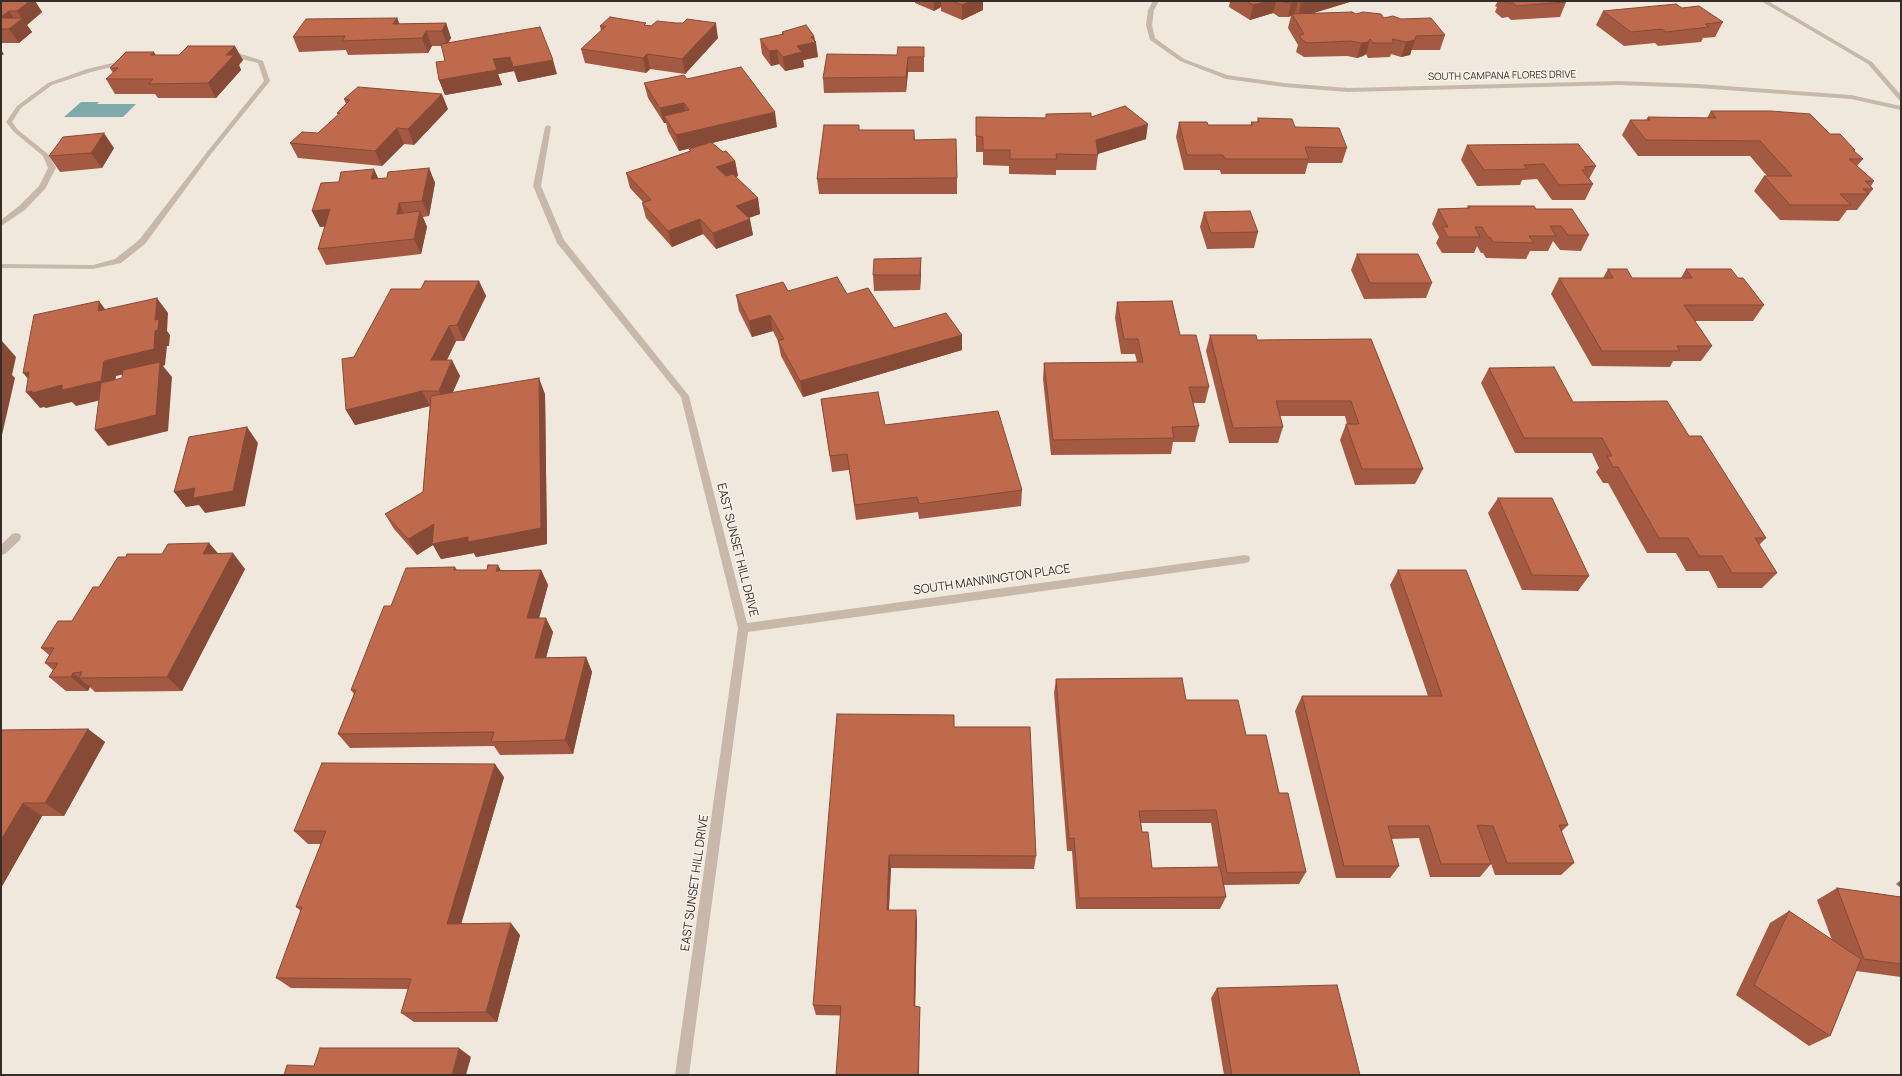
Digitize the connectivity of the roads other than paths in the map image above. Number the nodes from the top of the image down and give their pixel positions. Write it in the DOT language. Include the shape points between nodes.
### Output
graph roads {
  1 [pos="1156,1"];
  2 [pos="1764,1"];
  3 [pos="223,56"];
  4 [pos="132,61"];
  5 [pos="1901,99"];
  6 [pos="1901,108"];
  7 [pos="548,127"];
  8 [pos="1,224"];
  9 [pos="1,266"];
  10 [pos="16,537"];
  11 [pos="1,551"];
  12 [pos="1245,559"];
  13 [pos="743,628"];
  14 [pos="682,1075"];
  1 -- 6 [label="street, SOUTH CAMPANA FLORES DRIVE" via="1151,10 1149,25 1152,39 1182,60 1226,77 1348,90 1619,83 1698,86 1851,97"];
  2 -- 5 [label="street" via="1870,63"];
  3 -- 9 [label="street" via="238,55 261,62 267,81 142,242 118,261 93,267"];
  4 -- 8 [label="street" via="89,70 50,84 19,107 9,122 16,131 46,155 52,168 42,187 22,208"];
  7 -- 13 [label="street, EAST SUNSET HILL DRIVE" via="537,186 560,241 685,396"];
  10 -- 11 [label="street"];
  12 -- 13 [label="street, SOUTH MANNINGTON PLACE"];
  13 -- 14 [label="street, EAST SUNSET HILL DRIVE"];
}
